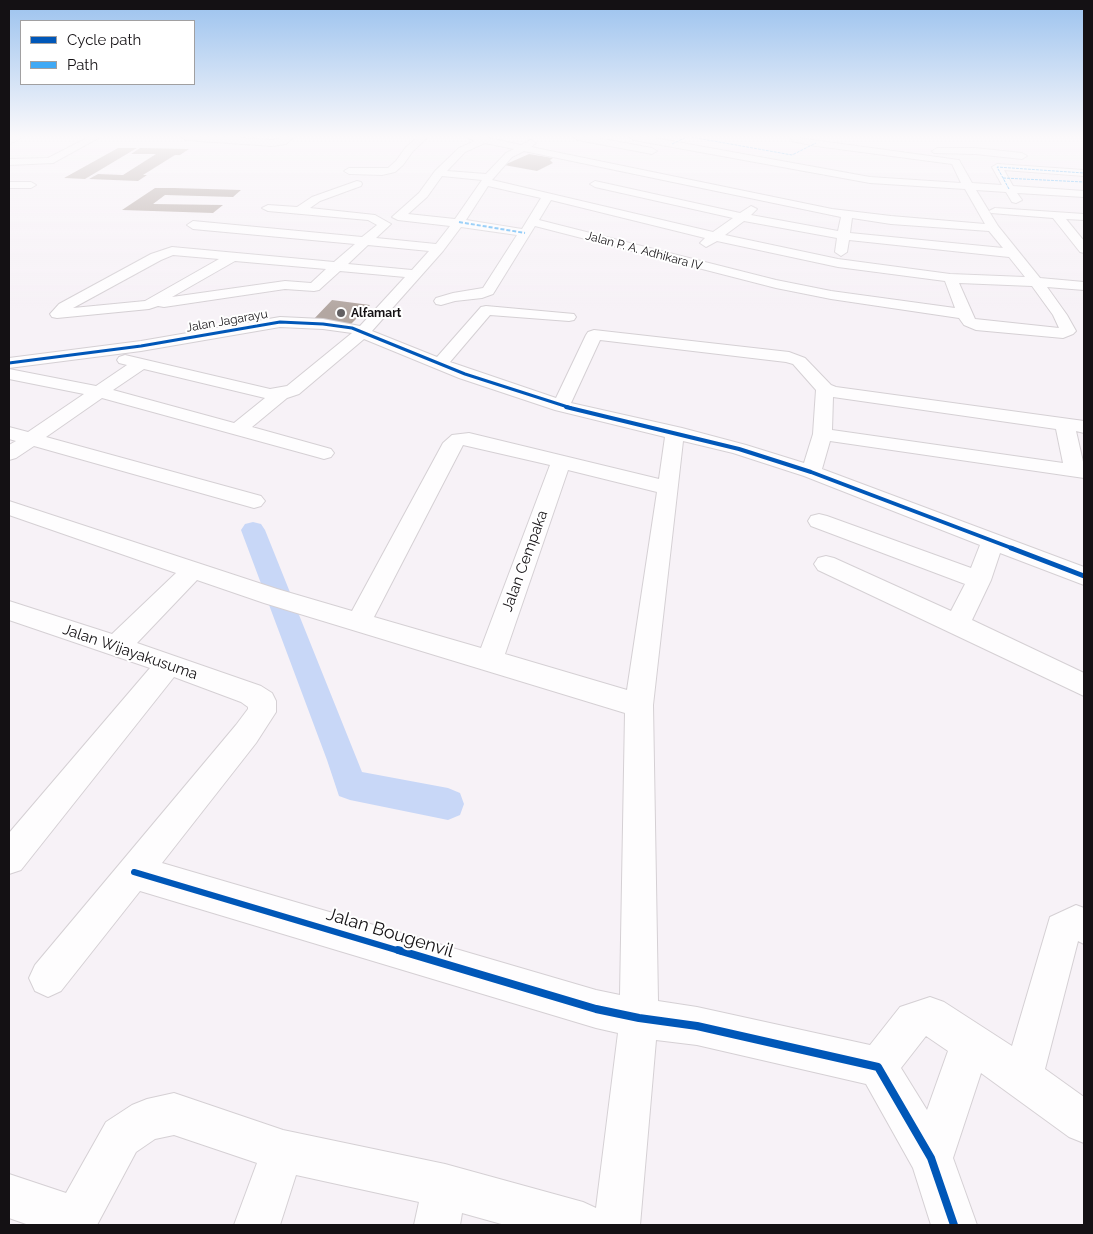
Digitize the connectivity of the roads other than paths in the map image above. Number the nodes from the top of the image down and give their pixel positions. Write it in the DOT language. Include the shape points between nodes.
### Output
graph roads {
  1 [pos="329,195"];
  2 [pos="422,195"];
  3 [pos="480,195"];
  4 [pos="543,195"];
  5 [pos="577,195"];
  6 [pos="629,195"];
  7 [pos="706,195"];
  8 [pos="748,195"];
  9 [pos="972,195"];
  10 [pos="1013,195"];
  11 [pos="548,196"];
  12 [pos="764,198"];
  13 [pos="847,199"];
  14 [pos="566,201"];
  15 [pos="975,203"];
  16 [pos="688,204"];
  17 [pos="1084,206"];
  18 [pos="268,208"];
  19 [pos="300,210"];
  20 [pos="832,212"];
  21 [pos="848,214"];
  22 [pos="1056,215"];
  23 [pos="742,217"];
  24 [pos="1084,217"];
  25 [pos="532,222"];
  26 [pos="658,224"];
  27 [pos="193,225"];
  28 [pos="1010,225"];
  29 [pos="992,226"];
  30 [pos="464,228"];
  31 [pos="1048,228"];
  32 [pos="1066,229"];
  33 [pos="1084,231"];
  34 [pos="844,236"];
  35 [pos="715,237"];
  36 [pos="366,241"];
  37 [pos="515,241"];
  38 [pos="439,248"];
  39 [pos="1084,249"];
  40 [pos="1012,253"];
  41 [pos="232,257"];
  42 [pos="682,260"];
  43 [pos="838,264"];
  44 [pos="337,267"];
  45 [pos="416,274"];
  46 [pos="950,278"];
  47 [pos="192,280"];
  48 [pos="1036,282"];
  49 [pos="314,286"];
  50 [pos="1084,286"];
  51 [pos="241,291"];
  52 [pos="442,301"];
  53 [pos="149,305"];
  54 [pos="965,314"];
  55 [pos="1060,315"];
  56 [pos="1076,316"];
  57 [pos="569,317"];
  58 [pos="280,322"];
  59 [pos="363,332"];
  60 [pos="91,354"];
  61 [pos="141,363"];
  62 [pos="9,364"];
  63 [pos="442,364"];
  64 [pos="9,374"];
  65 [pos="825,389"];
  66 [pos="101,392"];
  67 [pos="281,394"];
  68 [pos="561,406"];
  69 [pos="1075,426"];
  70 [pos="236,430"];
  71 [pos="675,432"];
  72 [pos="9,433"];
  73 [pos="822,434"];
  74 [pos="31,440"];
  75 [pos="324,453"];
  76 [pos="9,454"];
  77 [pos="561,462"];
  78 [pos="811,472"];
  79 [pos="1080,472"];
  80 [pos="667,488"];
  81 [pos="254,502"];
  82 [pos="9,508"];
  83 [pos="819,521"];
  84 [pos="993,540"];
  85 [pos="826,564"];
  86 [pos="193,570"];
  87 [pos="1084,576"];
  88 [pos="979,580"];
  89 [pos="11,614"];
  90 [pos="359,622"];
  91 [pos="957,624"];
  92 [pos="116,647"];
  93 [pos="489,661"];
  94 [pos="170,664"];
  95 [pos="1084,685"];
  96 [pos="639,705"];
  97 [pos="13,846"];
  98 [pos="134,872"];
  99 [pos="1084,926"];
  100 [pos="48,978"];
  101 [pos="639,1018"];
  102 [pos="971,1043"];
  103 [pos="878,1067"];
  104 [pos="1023,1078"];
  105 [pos="1084,1122"];
  106 [pos="283,1151"];
  107 [pos="931,1158"];
  108 [pos="9,1196"];
  109 [pos="441,1206"];
  110 [pos="75,1222"];
  111 [pos="257,1225"];
  112 [pos="583,1225"];
  113 [pos="617,1225"];
  114 [pos="954,1225"];
  1 -- 19 [label="street" via="309,202"];
  2 -- 30 [label="street" via="398,217"];
  3 -- 30 [label="street"];
  4 -- 11 [label="street"];
  5 -- 14 [label="street"];
  6 -- 16 [label="street"];
  7 -- 16 [label="street"];
  8 -- 12 [label="street"];
  9 -- 15 [label="street"];
  10 -- 17 [label="street" via="1019,202"];
  11 -- 14 [label="street"];
  11 -- 25 [label="street"];
  12 -- 20 [label="street"];
  12 -- 23 [label="street"];
  13 -- 20 [label="street"];
  14 -- 26 [label="street"];
  15 -- 22 [label="street"];
  15 -- 29 [label="street"];
  16 -- 23 [label="street"];
  16 -- 26 [label="street"];
  18 -- 19 [label="street"];
  19 -- 36 [label="street" via="371,217 384,222"];
  20 -- 21 [label="street"];
  21 -- 29 [label="street"];
  21 -- 34 [label="street"];
  22 -- 24 [label="street"];
  22 -- 32 [label="street"];
  23 -- 34 [label="street"];
  23 -- 35 [label="street"];
  25 -- 37 [label="street"];
  25 -- 42 [label="street, Jalan P. A. Adhikara IV"];
  26 -- 35 [label="street"];
  27 -- 36 [label="street"];
  28 -- 29 [label="street"];
  29 -- 40 [label="street"];
  30 -- 37 [label="street"];
  30 -- 37 [label="street"];
  30 -- 38 [label="street"];
  31 -- 32 [label="street"];
  32 -- 33 [label="street"];
  32 -- 39 [label="street"];
  34 -- 40 [label="street"];
  34 -- 43 [label="street"];
  35 -- 42 [label="street"];
  35 -- 43 [label="street"];
  36 -- 38 [label="street"];
  36 -- 44 [label="street"];
  37 -- 52 [label="street" via="488,291"];
  38 -- 45 [label="street"];
  40 -- 48 [label="street"];
  41 -- 44 [label="street"];
  41 -- 47 [label="street"];
  41 -- 53 [label="street" via="167,252 64,307 58,314"];
  42 -- 54 [label="street, Jalan P. A. Adhikara IV" via="831,295"];
  43 -- 46 [label="street"];
  44 -- 45 [label="street"];
  44 -- 49 [label="street"];
  45 -- 59 [label="street"];
  46 -- 48 [label="street"];
  46 -- 54 [label="street"];
  47 -- 51 [label="street"];
  47 -- 53 [label="street"];
  48 -- 50 [label="street"];
  48 -- 55 [label="street"];
  49 -- 51 [label="street" via="285,285"];
  49 -- 58 [label="street"];
  51 -- 53 [label="street"];
  54 -- 55 [label="street" via="976,326 1063,333 1068,331"];
  55 -- 56 [label="street"];
  57 -- 63 [label="street" via="486,310"];
  58 -- 59 [label="street, Jalan Jagarayu" via="338,325"];
  58 -- 60 [label="street, Jalan Jagarayu"];
  59 -- 63 [label="street, Jalan Jagarayu"];
  59 -- 67 [label="street" via="293,390"];
  60 -- 61 [label="street"];
  60 -- 62 [label="street, Jalan Jagarayu"];
  61 -- 66 [label="street"];
  61 -- 67 [label="street"];
  63 -- 68 [label="street, Jalan Jagarayu"];
  64 -- 66 [label="street"];
  65 -- 68 [label="street" via="799,361 788,357 596,328"];
  65 -- 69 [label="street"];
  65 -- 73 [label="street"];
  66 -- 70 [label="street"];
  66 -- 74 [label="street"];
  67 -- 70 [label="street"];
  68 -- 71 [label="street, Jalan Jagarayu"];
  69 -- 79 [label="street"];
  70 -- 75 [label="street"];
  71 -- 78 [label="street, Jalan Jagarayu"];
  71 -- 80 [label="street"];
  72 -- 74 [label="street"];
  73 -- 78 [label="street"];
  73 -- 79 [label="street"];
  74 -- 76 [label="street"];
  74 -- 81 [label="street"];
  77 -- 80 [label="street"];
  77 -- 90 [label="street" via="458,439"];
  77 -- 93 [label="street, Jalan Cempaka"];
  78 -- 84 [label="street, Jalan Jagarayu"];
  80 -- 96 [label="street"];
  82 -- 86 [label="street"];
  83 -- 88 [label="street"];
  84 -- 87 [label="street, Jalan Jagarayu"];
  84 -- 88 [label="street"];
  85 -- 91 [label="street"];
  86 -- 90 [label="street"];
  86 -- 92 [label="street"];
  88 -- 91 [label="street"];
  89 -- 92 [label="street, Jalan Wijayakusuma"];
  90 -- 93 [label="street"];
  91 -- 95 [label="street"];
  92 -- 94 [label="street, Jalan Wijayakusuma"];
  93 -- 96 [label="street"];
  94 -- 97 [label="street"];
  94 -- 98 [label="street, Jalan Wijayakusuma" via="251,694 262,701 262,712"];
  96 -- 101 [label="street"];
  98 -- 100 [label="street"];
  98 -- 101 [label="street, Jalan Bougenvil" via="596,1009"];
  99 -- 104 [label="street" via="1076,923 1063,930"];
  101 -- 103 [label="street, Jalan Bougenvil" via="697,1026"];
  101 -- 113 [label="street"];
  102 -- 103 [label="street" via="930,1016 914,1021"];
  102 -- 104 [label="street"];
  102 -- 107 [label="street"];
  103 -- 107 [label="street"];
  104 -- 105 [label="street"];
  106 -- 109 [label="street"];
  106 -- 110 [label="street" via="174,1114 147,1120 121,1138"];
  106 -- 111 [label="street"];
  107 -- 114 [label="street"];
  108 -- 110 [label="street"];
  109 -- 112 [label="street"];
}
